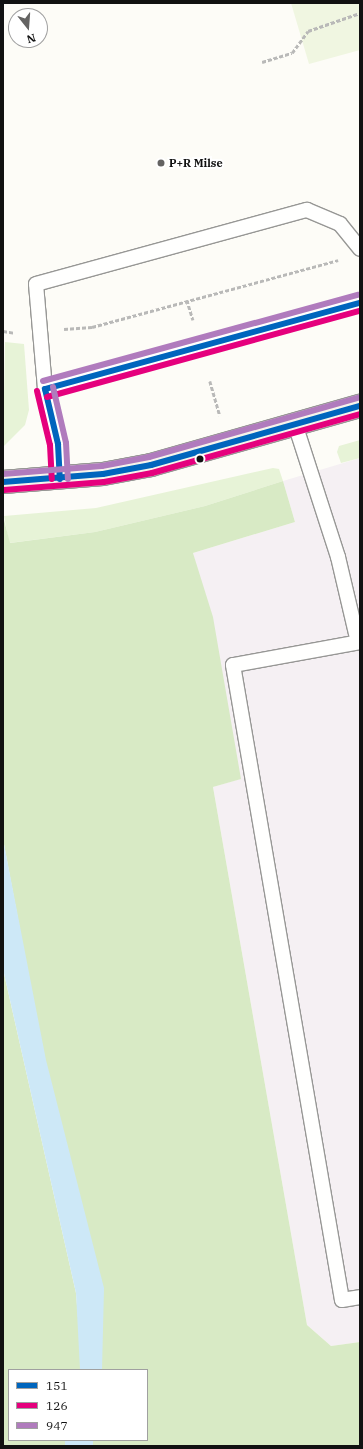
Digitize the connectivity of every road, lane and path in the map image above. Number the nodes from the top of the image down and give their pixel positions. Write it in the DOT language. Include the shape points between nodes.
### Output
graph roads {
  1 [pos="360,12"];
  2 [pos="262,62"];
  3 [pos="360,249"];
  4 [pos="345,258"];
  5 [pos="187,300"];
  6 [pos="360,303"];
  7 [pos="193,320"];
  8 [pos="3,331"];
  9 [pos="40,332"];
  10 [pos="210,381"];
  11 [pos="45,389"];
  12 [pos="360,406"];
  13 [pos="295,424"];
  14 [pos="245,439"];
  15 [pos="60,479"];
  16 [pos="3,482"];
  17 [pos="359,642"];
  18 [pos="360,1297"];
  1 -- 2 [label="path" via="308,31 292,53"];
  3 -- 9 [label="lane" via="340,224 307,210 36,284"];
  4 -- 5 [label="path"];
  5 -- 7 [label="path"];
  5 -- 9 [label="path" via="92,327"];
  6 -- 11 [label="lane"];
  8 -- 9 [label="path"];
  9 -- 11 [label="lane"];
  10 -- 14 [label="path" via="220,416 236,412"];
  11 -- 15 [label="lane" via="58,444"];
  12 -- 13 [label="main road"];
  13 -- 14 [label="main road"];
  13 -- 17 [label="lane" via="338,557"];
  14 -- 15 [label="main road" via="151,465"];
  15 -- 16 [label="main road"];
  17 -- 18 [label="lane" via="233,664 342,1300"];
}
